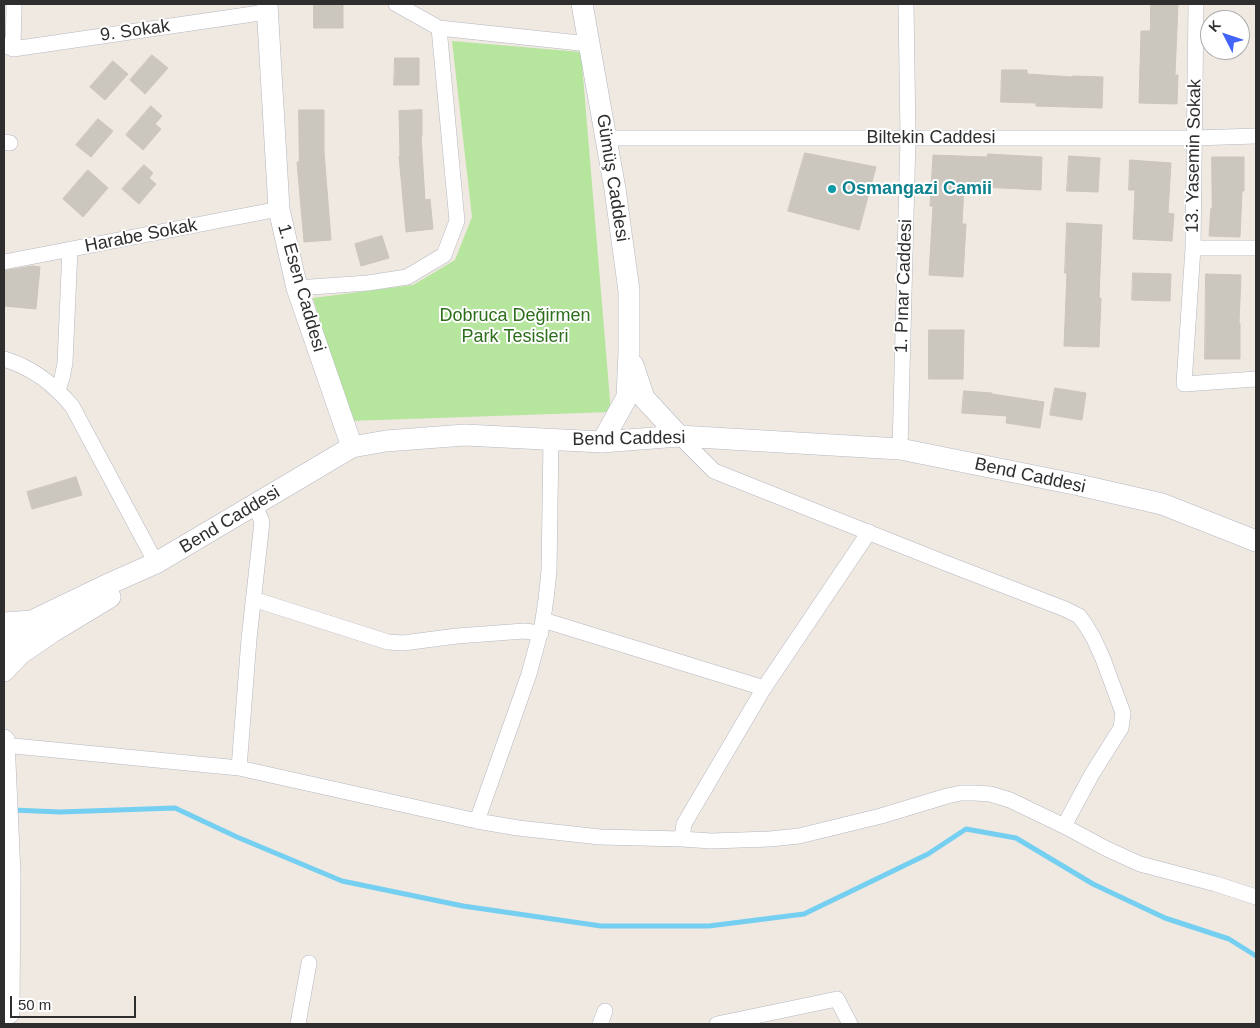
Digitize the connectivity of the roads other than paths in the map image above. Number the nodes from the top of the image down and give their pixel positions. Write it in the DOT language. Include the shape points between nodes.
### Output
graph roads {
  1 [pos="14,4"];
  2 [pos="396,4"];
  3 [pos="582,4"];
  4 [pos="906,4"];
  5 [pos="1196,4"];
  6 [pos="267,8"];
  7 [pos="440,28"];
  8 [pos="589,44"];
  9 [pos="9,47"];
  10 [pos="1256,136"];
  11 [pos="606,138"];
  12 [pos="908,138"];
  13 [pos="1194,138"];
  14 [pos="279,209"];
  15 [pos="1193,248"];
  16 [pos="1256,248"];
  17 [pos="70,249"];
  18 [pos="4,262"];
  19 [pos="298,288"];
  20 [pos="629,353"];
  21 [pos="4,359"];
  22 [pos="1256,379"];
  23 [pos="58,390"];
  24 [pos="679,436"];
  25 [pos="551,440"];
  26 [pos="602,442"];
  27 [pos="352,447"];
  28 [pos="900,449"];
  29 [pos="255,505"];
  30 [pos="869,532"];
  31 [pos="1256,541"];
  32 [pos="156,563"];
  33 [pos="253,599"];
  34 [pos="32,622"];
  35 [pos="4,623"];
  36 [pos="542,626"];
  37 [pos="9,653"];
  38 [pos="4,670"];
  39 [pos="764,688"];
  40 [pos="4,740"];
  41 [pos="4,745"];
  42 [pos="239,768"];
  43 [pos="477,821"];
  44 [pos="1064,826"];
  45 [pos="682,839"];
  46 [pos="1256,897"];
  47 [pos="309,963"];
  48 [pos="4,990"];
  49 [pos="10,1019"];
  50 [pos="298,1024"];
  51 [pos="717,1024"];
  52 [pos="850,1024"];
  1 -- 9 [label="street"];
  2 -- 7 [label="street"];
  3 -- 8 [label="main road, Gümüş Caddesi"];
  4 -- 12 [label="street, 1. Pınar Caddesi"];
  5 -- 13 [label="street, 13. Yasemin Sokak"];
  6 -- 9 [label="street, 9. Sokak"];
  6 -- 14 [label="main road, 1. Esen Caddesi"];
  7 -- 8 [label="street"];
  7 -- 19 [label="street" via="458,221 444,256 407,277"];
  8 -- 11 [label="main road, Gümüş Caddesi"];
  10 -- 13 [label="street, Biltekin Caddesi"];
  11 -- 12 [label="street, Biltekin Caddesi"];
  11 -- 20 [label="main road, Gümüş Caddesi" via="629,291"];
  12 -- 13 [label="street, Biltekin Caddesi"];
  12 -- 28 [label="street, 1. Pınar Caddesi"];
  13 -- 15 [label="street, 13. Yasemin Sokak"];
  14 -- 17 [label="street, Harabe Sokak"];
  14 -- 19 [label="main road, 1. Esen Caddesi"];
  15 -- 16 [label="street, 13. Yasemin Sokak"];
  15 -- 22 [label="street, 13. Yasemin Sokak" via="1184,384"];
  17 -- 18 [label="street, Harabe Sokak"];
  17 -- 23 [label="street" via="65,362"];
  19 -- 27 [label="main road, 1. Esen Caddesi"];
  20 -- 24 [label="main road" via="644,398"];
  20 -- 26 [label="main road, Gümüş Caddesi" via="627,397"];
  21 -- 23 [label="street" via="28,368"];
  23 -- 32 [label="street" via="81,421"];
  24 -- 26 [label="main road, Bend Caddesi"];
  24 -- 28 [label="main road, Bend Caddesi"];
  24 -- 30 [label="street" via="714,471"];
  25 -- 26 [label="main road, Bend Caddesi"];
  25 -- 27 [label="main road, Bend Caddesi" via="465,435"];
  25 -- 36 [label="street" via="549,571"];
  27 -- 29 [label="main road, Bend Caddesi"];
  28 -- 31 [label="main road, Bend Caddesi" via="1162,504"];
  29 -- 32 [label="main road, Bend Caddesi"];
  29 -- 33 [label="street" via="262,522"];
  30 -- 39 [label="street"];
  30 -- 44 [label="street" via="1065,609 1079,616 1085,624 1104,659 1123,713 1121,728"];
  32 -- 34 [label="main road, Bend Caddesi"];
  32 -- 37 [label="main road" via="122,590 52,632"];
  33 -- 36 [label="street" via="388,642 524,631"];
  33 -- 42 [label="street"];
  34 -- 35 [label="main road, Bend Caddesi"];
  34 -- 37 [label="main road" via="10,639"];
  36 -- 39 [label="street"];
  36 -- 43 [label="street" via="529,674"];
  37 -- 38 [label="main road"];
  39 -- 45 [label="street" via="684,824"];
  40 -- 41 [label="main road"];
  41 -- 42 [label="street"];
  41 -- 49 [label="main road" via="10,874"];
  42 -- 43 [label="street"];
  43 -- 45 [label="street" via="600,837"];
  44 -- 45 [label="street" via="1010,800 990,794 961,793 799,836 740,841"];
  44 -- 46 [label="street" via="1140,864"];
  47 -- 50 [label="street"];
  48 -- 49 [label="main road"];
  51 -- 52 [label="street" via="837,999"];
}
